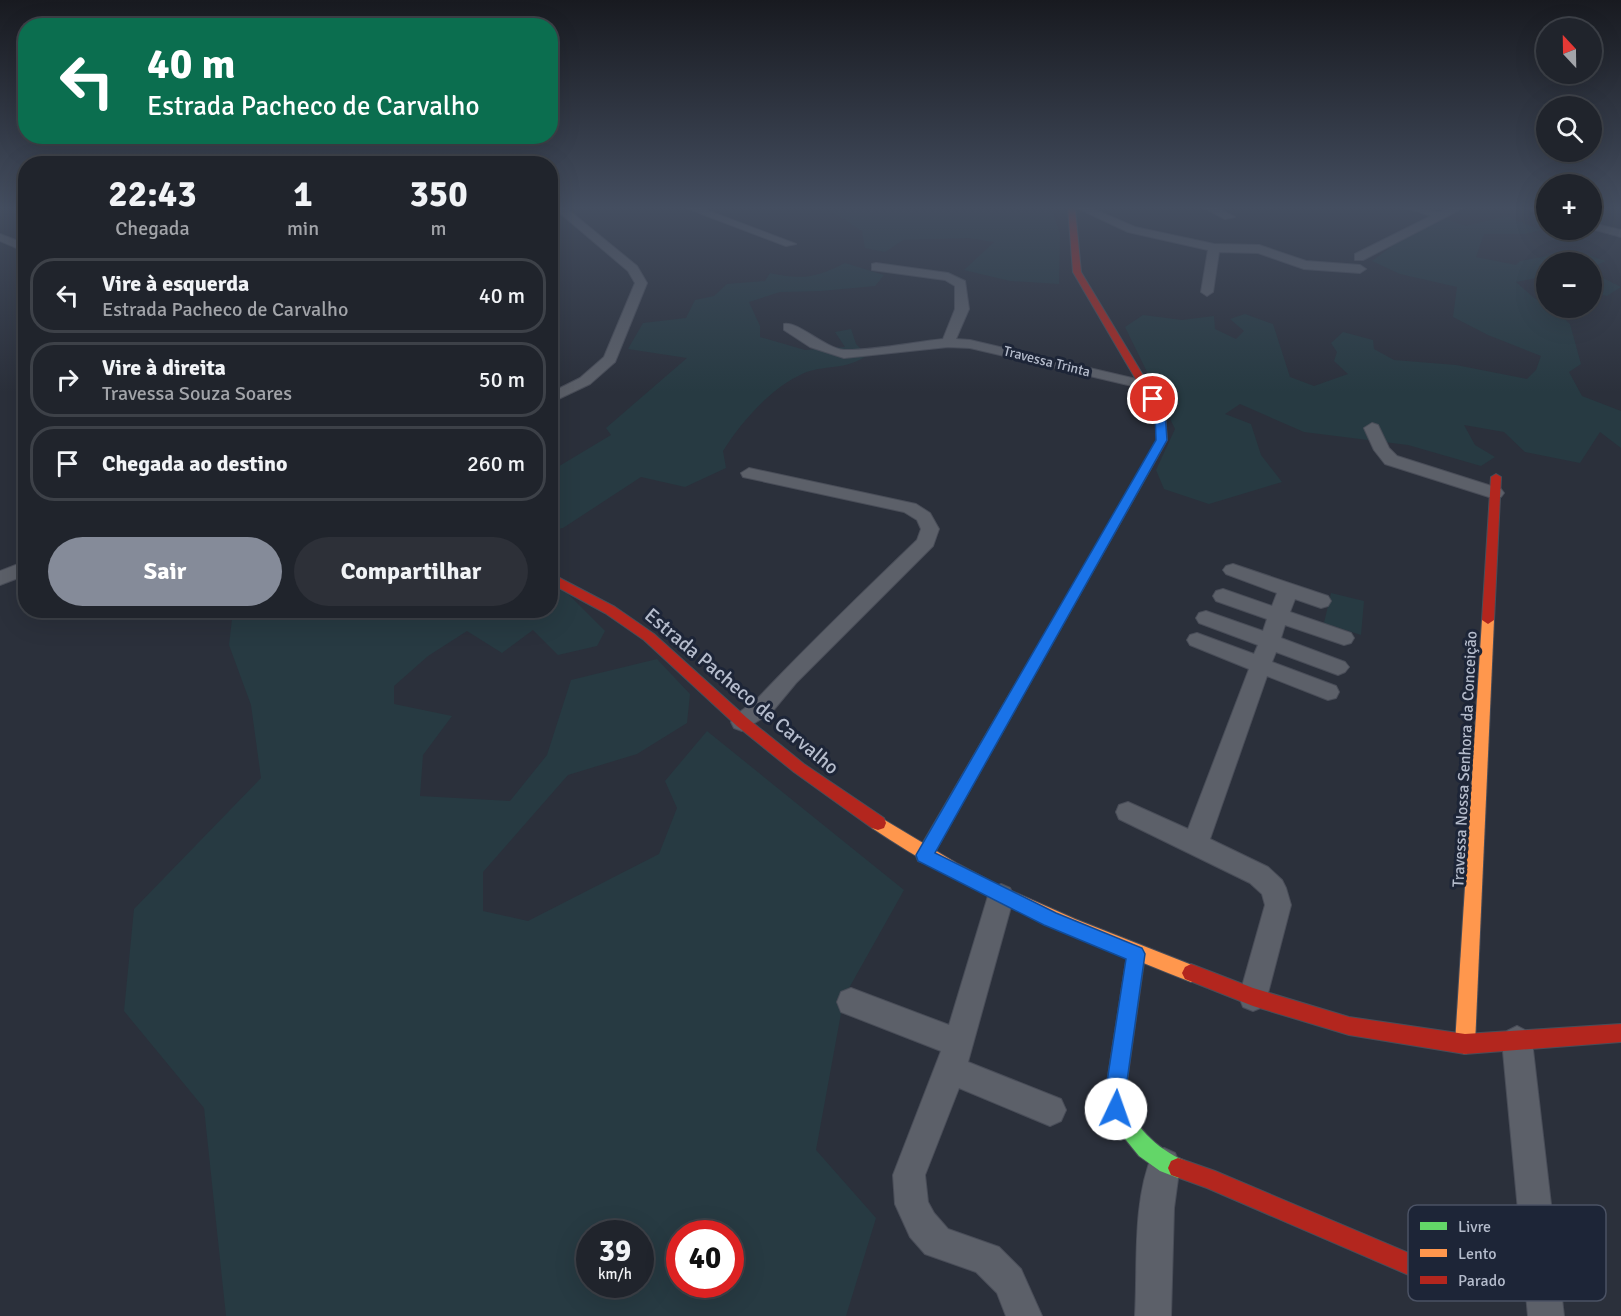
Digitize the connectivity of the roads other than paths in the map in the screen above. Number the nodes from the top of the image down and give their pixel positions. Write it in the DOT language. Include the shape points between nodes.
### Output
graph roads {
  1 [pos="634,269"];
  2 [pos="892,269"];
  3 [pos="1077,269"];
  4 [pos="1211,269"];
  5 [pos="1207,292"];
  6 [pos="789,327"];
  7 [pos="948,343"];
  8 [pos="1145,385"];
  9 [pos="558,395"];
  10 [pos="1372,428"];
  11 [pos="748,473"];
  12 [pos="1496,485"];
  13 [pos="1233,570"];
  14 [pos="18,571"];
  15 [pos="0,579"];
  16 [pos="558,581"];
  17 [pos="1288,590"];
  18 [pos="1223,596"];
  19 [pos="1321,601"];
  20 [pos="1278,615"];
  21 [pos="1206,618"];
  22 [pos="1344,638"];
  23 [pos="1197,640"];
  24 [pos="1269,641"];
  25 [pos="1260,665"];
  26 [pos="1338,667"];
  27 [pos="1328,692"];
  28 [pos="742,722"];
  29 [pos="1128,812"];
  30 [pos="1195,845"];
  31 [pos="924,855"];
  32 [pos="1001,896"];
  33 [pos="1136,954"];
  34 [pos="1253,997"];
  35 [pos="851,1002"];
  36 [pos="1621,1033"];
  37 [pos="1517,1041"];
  38 [pos="1465,1044"];
  39 [pos="955,1057"];
  40 [pos="1050,1110"];
  41 [pos="1164,1164"];
  42 [pos="1534,1205"];
  43 [pos="1408,1264"];
  44 [pos="1544,1301"];
  45 [pos="1024,1316"];
  46 [pos="1153,1316"];
  47 [pos="1546,1316"];
  1 -- 9 [label="street" via="641,283 610,359 585,381"];
  2 -- 7 [label="street" via="948,278 961,284 962,309"];
  3 -- 8 [label="street"];
  4 -- 5 [label="street"];
  6 -- 7 [label="street, Travessa Trinta" via="812,343 843,354"];
  7 -- 8 [label="street, Travessa Trinta" via="989,346"];
  8 -- 31 [label="street" via="1160,412 1162,440"];
  10 -- 12 [label="street" via="1391,460"];
  11 -- 28 [label="street" via="910,508 924,518 930,529 926,542 764,705"];
  12 -- 38 [label="street, Travessa Nossa Senhora da Conceição"];
  13 -- 17 [label="street"];
  14 -- 15 [label="street"];
  16 -- 28 [label="street, Estrada Pacheco de Carvalho" via="649,637"];
  17 -- 19 [label="street"];
  17 -- 20 [label="street"];
  18 -- 20 [label="street"];
  20 -- 22 [label="street"];
  20 -- 24 [label="street"];
  21 -- 24 [label="street"];
  23 -- 25 [label="street"];
  24 -- 25 [label="street"];
  24 -- 26 [label="street"];
  25 -- 27 [label="street"];
  25 -- 30 [label="street"];
  28 -- 31 [label="street, Estrada Pacheco de Carvalho" via="799,768"];
  29 -- 30 [label="street"];
  30 -- 34 [label="street" via="1259,875 1278,896 1267,954"];
  31 -- 32 [label="street, Estrada Pacheco de Carvalho"];
  32 -- 33 [label="street, Estrada Pacheco de Carvalho"];
  32 -- 39 [label="street"];
  33 -- 34 [label="street, Estrada Pacheco de Carvalho"];
  33 -- 41 [label="street" via="1116,1109 1125,1125"];
  34 -- 38 [label="street, Estrada Pacheco de Carvalho" via="1349,1026"];
  35 -- 39 [label="street"];
  36 -- 37 [label="street, Estrada Pacheco de Carvalho"];
  37 -- 38 [label="street, Estrada Pacheco de Carvalho"];
  37 -- 42 [label="street"];
  39 -- 40 [label="street"];
  39 -- 45 [label="street" via="909,1175 912,1204 922,1225 937,1242 987,1259 1009,1281"];
  41 -- 43 [label="street" via="1208,1178"];
  41 -- 46 [label="street" via="1157,1208"];
  44 -- 47 [label="street"];
}
